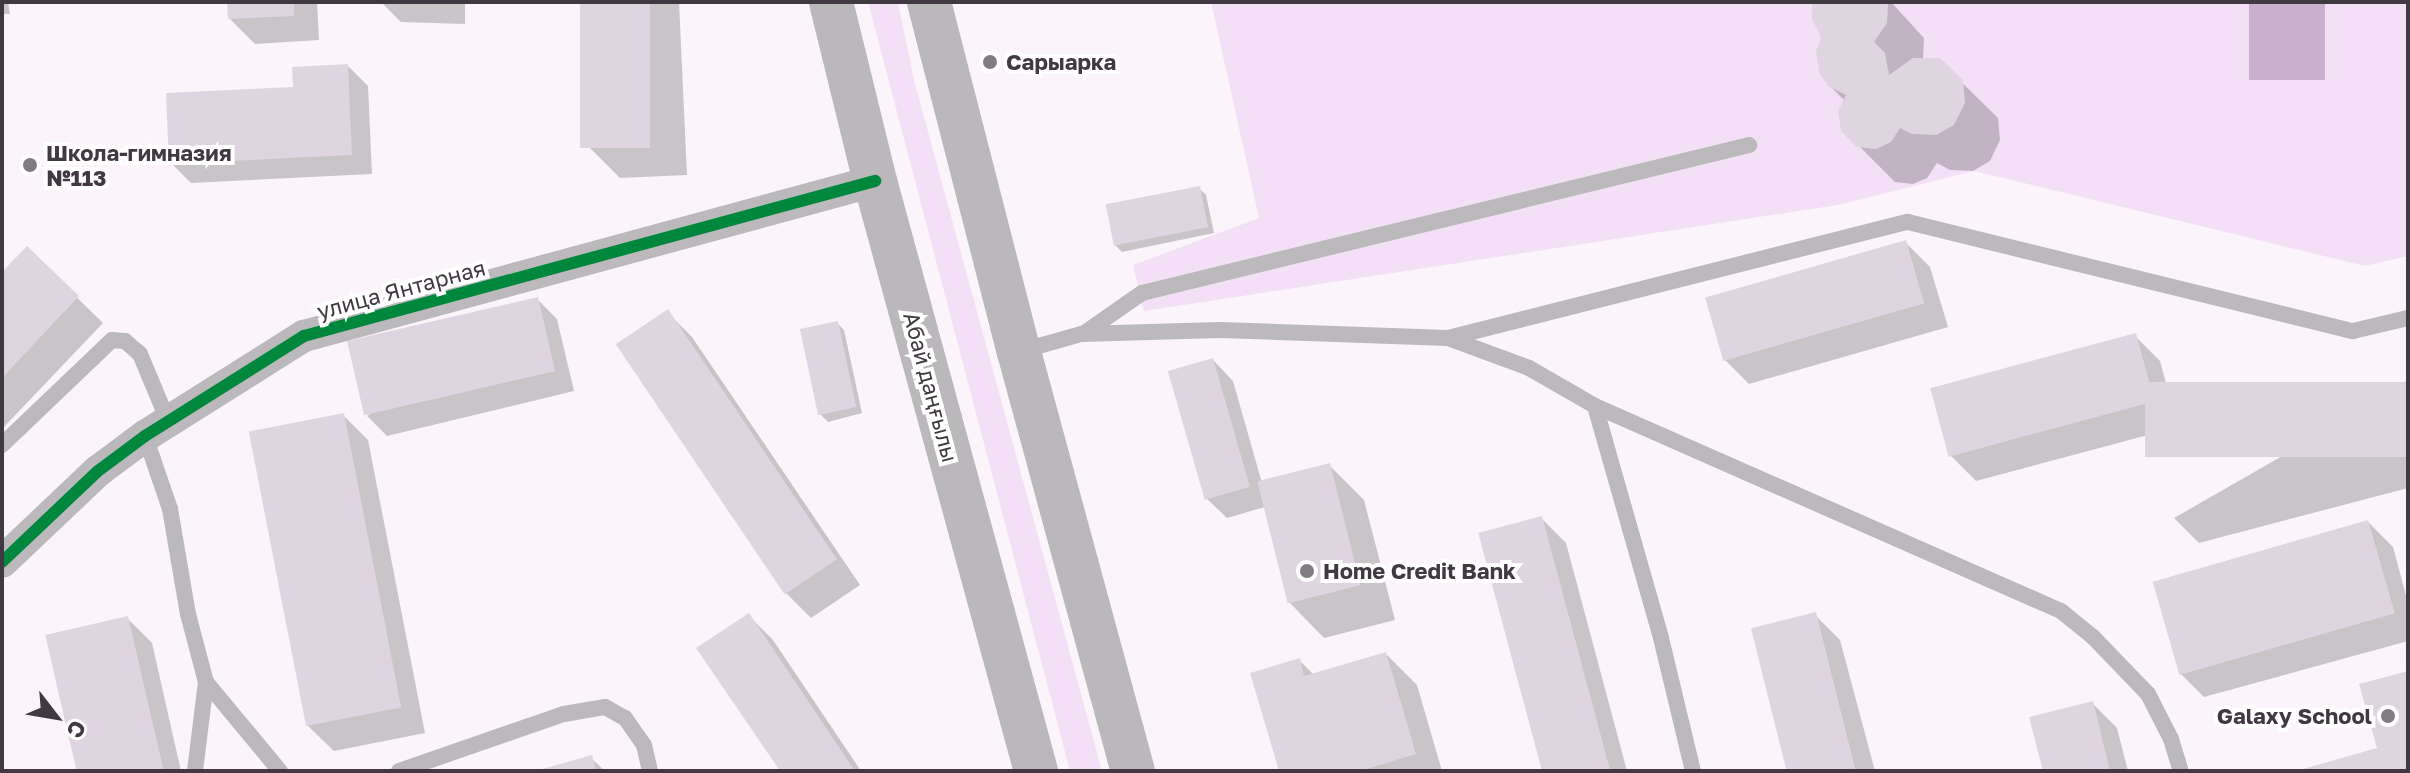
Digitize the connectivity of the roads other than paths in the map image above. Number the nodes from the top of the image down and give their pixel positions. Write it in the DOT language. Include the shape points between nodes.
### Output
graph roads {
  1 [pos="831,2"];
  2 [pos="929,2"];
  3 [pos="1749,145"];
  4 [pos="875,181"];
  5 [pos="2408,318"];
  6 [pos="1081,334"];
  7 [pos="1448,338"];
  8 [pos="1019,352"];
  9 [pos="1595,406"];
  10 [pos="157,429"];
  11 [pos="2,445"];
  12 [pos="2,562"];
  13 [pos="206,682"];
  14 [pos="195,771"];
  15 [pos="280,771"];
  16 [pos="399,771"];
  17 [pos="650,771"];
  18 [pos="1036,771"];
  19 [pos="1133,771"];
  20 [pos="1693,771"];
  21 [pos="2181,771"];
  1 -- 4 [label="main road, Абай даңғылы"];
  2 -- 8 [label="main road"];
  3 -- 6 [label="lane" via="1142,293"];
  4 -- 10 [label="street, улица Янтарная" via="304,336"];
  4 -- 18 [label="main road, Абай даңғылы"];
  5 -- 7 [label="lane" via="2353,331 1908,222"];
  6 -- 7 [label="lane" via="1220,330"];
  6 -- 8 [label="lane"];
  7 -- 9 [label="lane" via="1529,368"];
  8 -- 19 [label="main road"];
  9 -- 20 [label="lane"];
  9 -- 21 [label="lane" via="2061,611 2148,694"];
  10 -- 11 [label="lane" via="140,354 125,341 112,340"];
  10 -- 12 [label="street, улица Янтарная" via="98,471"];
  10 -- 13 [label="lane" via="188,614"];
  13 -- 14 [label="lane"];
  13 -- 15 [label="lane"];
  16 -- 17 [label="lane" via="564,714 605,707 625,718 644,745"];
}
